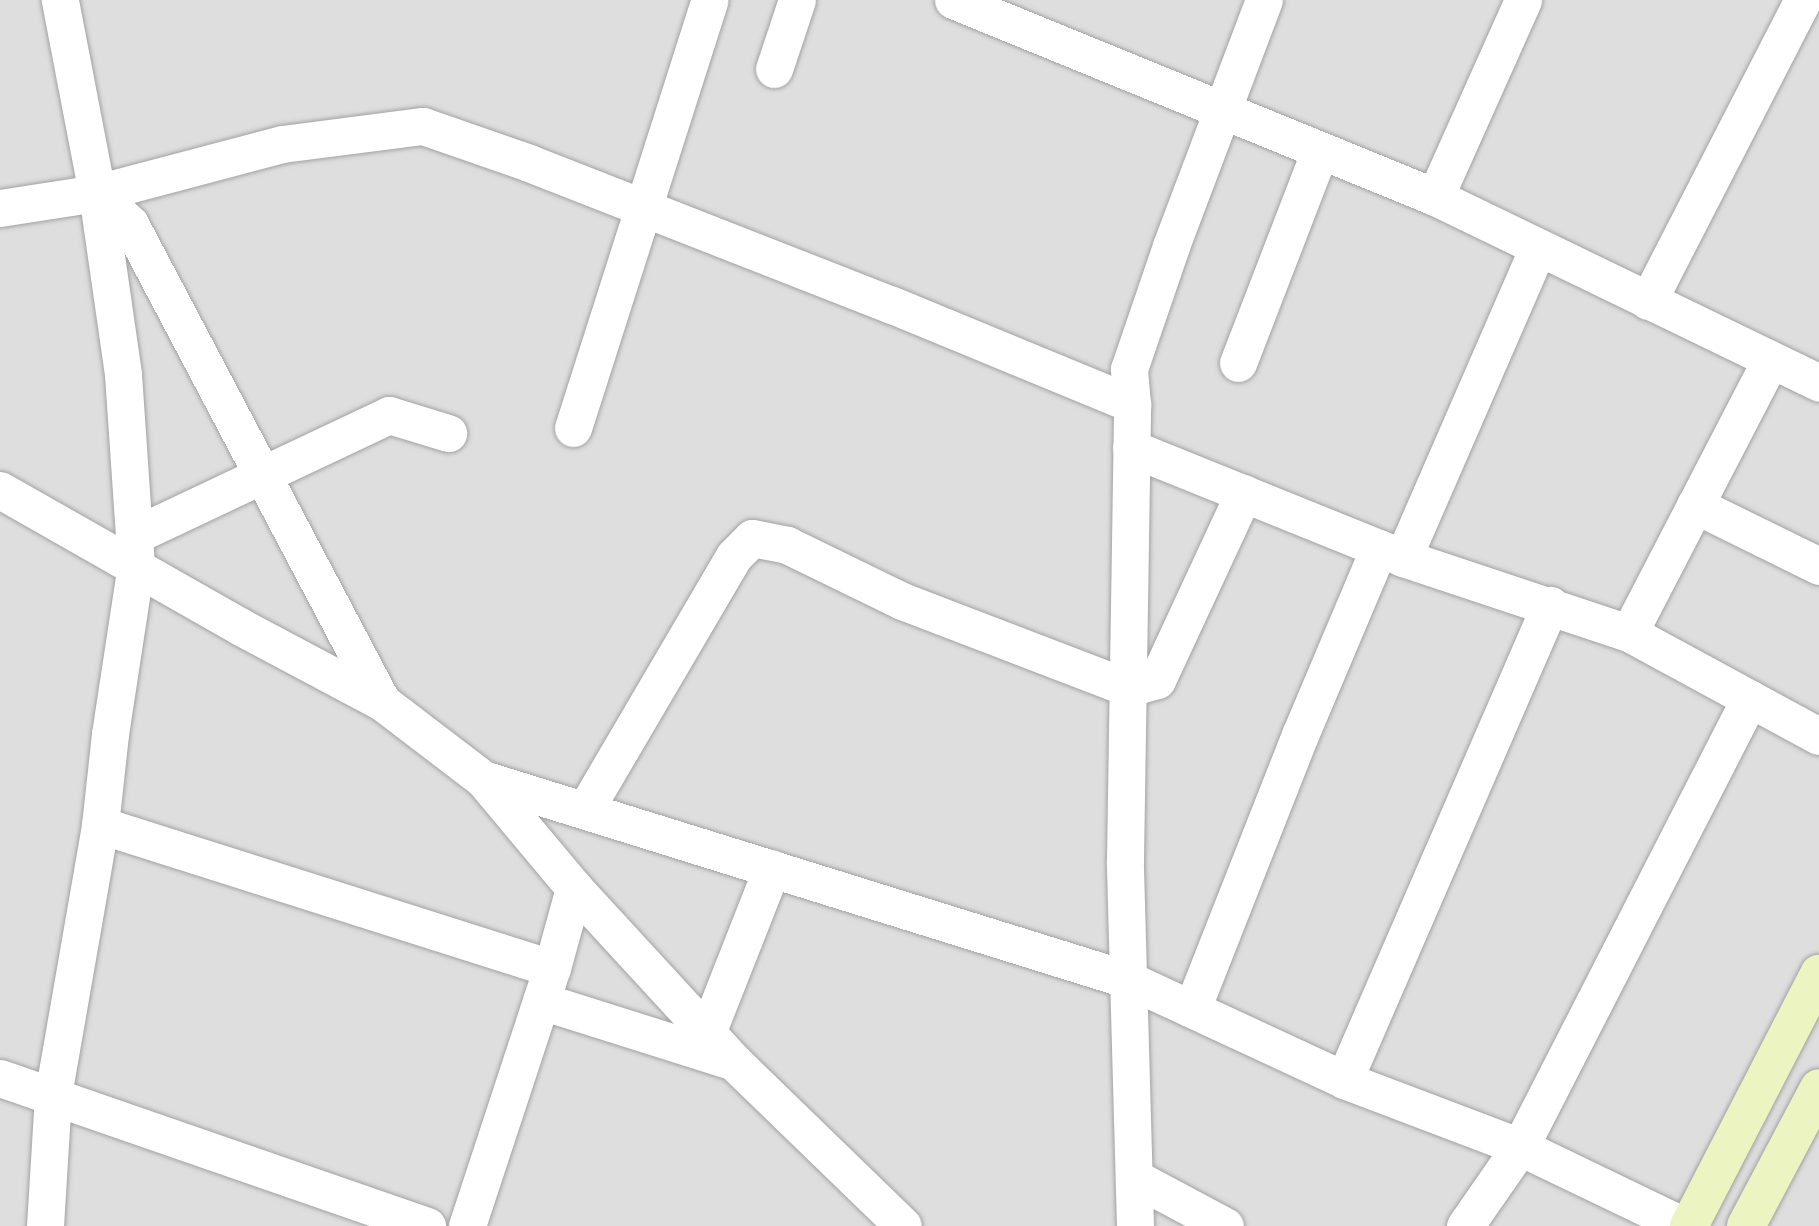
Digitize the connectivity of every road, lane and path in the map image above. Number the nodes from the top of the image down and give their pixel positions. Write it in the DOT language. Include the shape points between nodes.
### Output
graph roads {
  1 [pos="60,0"];
  2 [pos="710,0"];
  3 [pos="797,0"];
  4 [pos="953,0"];
  5 [pos="1264,0"];
  6 [pos="1523,0"];
  7 [pos="1803,0"];
  8 [pos="774,69"];
  9 [pos="1225,111"];
  10 [pos="1320,150"];
  11 [pos="97,193"];
  12 [pos="1435,197"];
  13 [pos="0,208"];
  14 [pos="644,210"];
  15 [pos="1538,248"];
  16 [pos="1648,302"];
  17 [pos="1770,361"];
  18 [pos="1238,363"];
  19 [pos="1819,383"];
  20 [pos="1132,404"];
  21 [pos="573,428"];
  22 [pos="448,433"];
  23 [pos="1131,448"];
  24 [pos="264,475"];
  25 [pos="0,490"];
  26 [pos="1244,492"];
  27 [pos="1695,505"];
  28 [pos="136,550"];
  29 [pos="1391,553"];
  30 [pos="1819,566"];
  31 [pos="1550,606"];
  32 [pos="1629,633"];
  33 [pos="1129,688"];
  34 [pos="1750,698"];
  35 [pos="382,702"];
  36 [pos="1819,736"];
  37 [pos="483,779"];
  38 [pos="585,810"];
  39 [pos="100,825"];
  40 [pos="772,868"];
  41 [pos="574,888"];
  42 [pos="1819,974"];
  43 [pos="1129,980"];
  44 [pos="547,985"];
  45 [pos="1192,1009"];
  46 [pos="707,1033"];
  47 [pos="734,1062"];
  48 [pos="0,1078"];
  49 [pos="1344,1080"];
  50 [pos="1819,1088"];
  51 [pos="52,1095"];
  52 [pos="1520,1147"];
  53 [pos="1135,1178"];
  54 [pos="45,1226"];
  55 [pos="427,1226"];
  56 [pos="467,1226"];
  57 [pos="903,1226"];
  58 [pos="1135,1226"];
  59 [pos="1225,1226"];
  60 [pos="1465,1226"];
  61 [pos="1686,1226"];
  62 [pos="1746,1226"];
  1 -- 11 [label="street"];
  2 -- 14 [label="street"];
  3 -- 8 [label="street"];
  4 -- 9 [label="street"];
  5 -- 9 [label="street"];
  6 -- 12 [label="street"];
  7 -- 16 [label="street"];
  9 -- 10 [label="street"];
  9 -- 20 [label="street" via="1171,246 1129,369"];
  10 -- 12 [label="street"];
  10 -- 18 [label="street"];
  11 -- 13 [label="street"];
  11 -- 14 [label="street" via="282,144 423,126"];
  11 -- 24 [label="street" via="130,223"];
  11 -- 28 [label="street" via="123,374"];
  12 -- 15 [label="street"];
  14 -- 20 [label="street"];
  14 -- 21 [label="street"];
  15 -- 16 [label="street"];
  15 -- 29 [label="street"];
  16 -- 17 [label="street"];
  17 -- 19 [label="street"];
  17 -- 27 [label="street"];
  20 -- 23 [label="street"];
  22 -- 24 [label="street" via="389,415"];
  23 -- 26 [label="street"];
  23 -- 33 [label="street"];
  24 -- 28 [label="street"];
  24 -- 35 [label="street"];
  25 -- 28 [label="street"];
  26 -- 29 [label="street"];
  26 -- 33 [label="street" via="1157,680"];
  27 -- 30 [label="street"];
  27 -- 32 [label="street"];
  28 -- 35 [label="street" via="241,627"];
  28 -- 39 [label="street"];
  29 -- 31 [label="street"];
  29 -- 45 [label="street"];
  31 -- 32 [label="street"];
  31 -- 49 [label="street"];
  32 -- 34 [label="street"];
  33 -- 38 [label="street" via="902,601 787,545 752,538 734,556"];
  33 -- 43 [label="street" via="1125,860"];
  34 -- 36 [label="street"];
  34 -- 52 [label="street"];
  35 -- 37 [label="street"];
  37 -- 38 [label="street"];
  37 -- 41 [label="street"];
  38 -- 40 [label="street"];
  39 -- 44 [label="street"];
  39 -- 51 [label="street"];
  40 -- 43 [label="street"];
  40 -- 46 [label="street"];
  41 -- 44 [label="street"];
  41 -- 46 [label="street"];
  42 -- 61 [label="street"];
  43 -- 45 [label="street"];
  43 -- 53 [label="street"];
  44 -- 47 [label="street"];
  44 -- 56 [label="street"];
  45 -- 49 [label="street"];
  46 -- 47 [label="street"];
  47 -- 57 [label="street"];
  48 -- 51 [label="street"];
  49 -- 52 [label="street"];
  50 -- 62 [label="street"];
  51 -- 54 [label="street"];
  51 -- 55 [label="street"];
  52 -- 60 [label="street"];
  52 -- 61 [label="street"];
  53 -- 58 [label="street"];
  53 -- 59 [label="street"];
}
